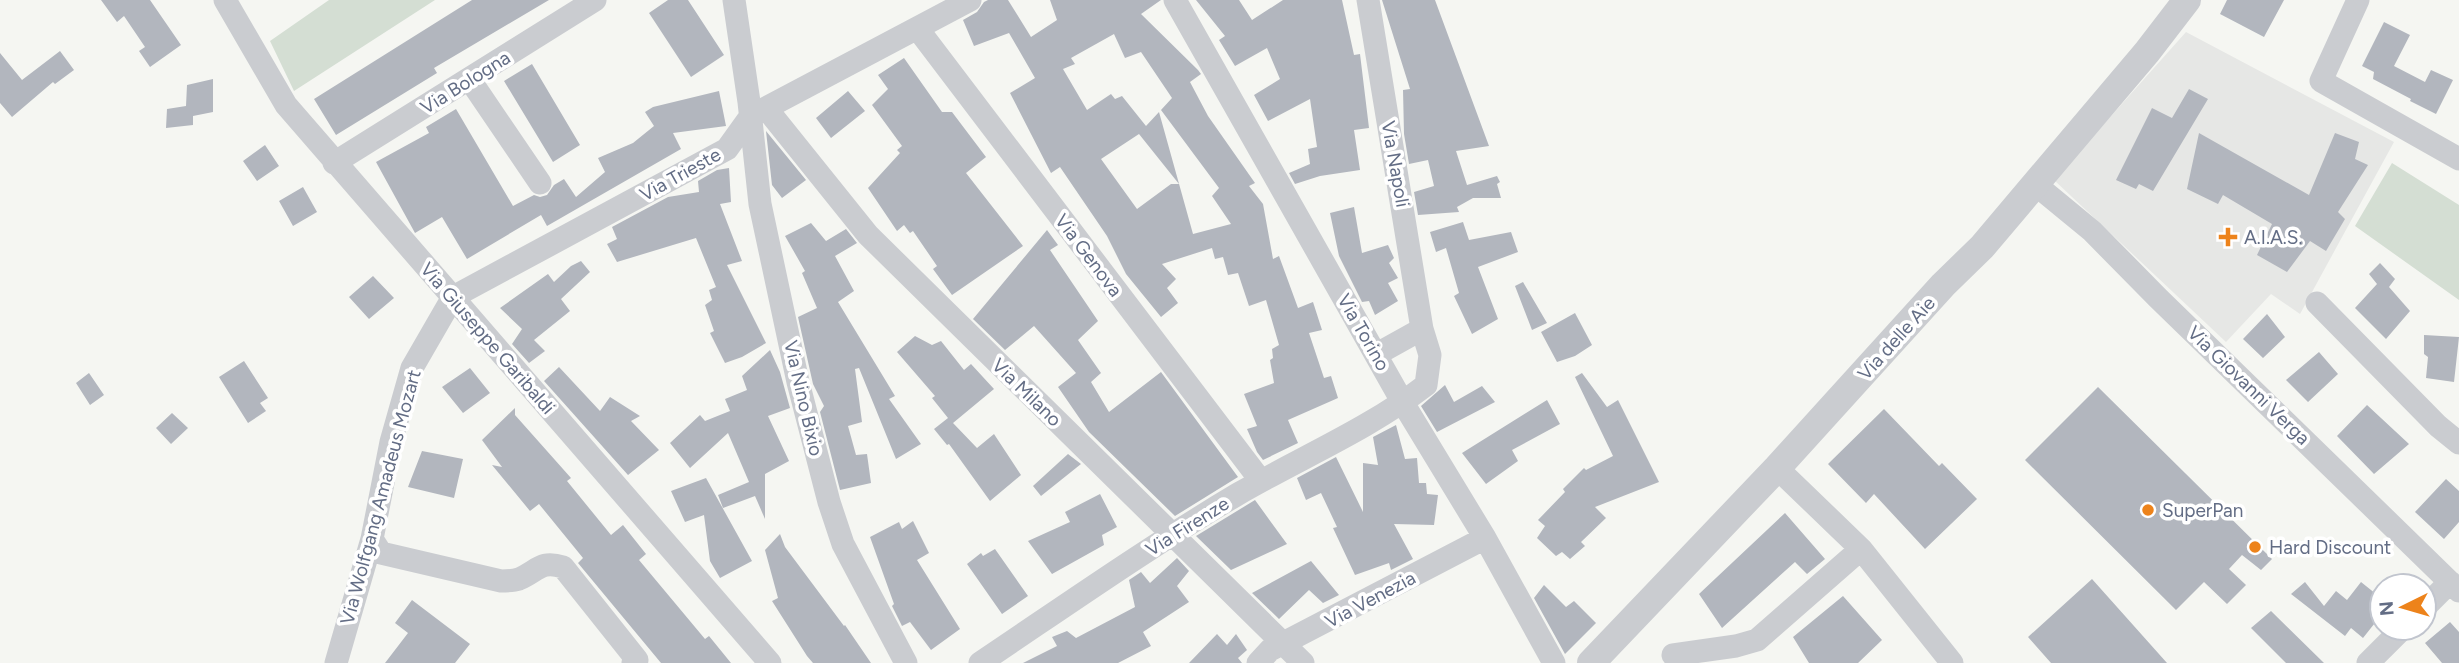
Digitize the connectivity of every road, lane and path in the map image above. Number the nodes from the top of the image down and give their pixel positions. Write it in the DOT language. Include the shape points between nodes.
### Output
graph roads {
  1 [pos="225,0"];
  2 [pos="595,0"];
  3 [pos="734,0"];
  4 [pos="970,0"];
  5 [pos="1175,0"];
  6 [pos="1368,0"];
  7 [pos="2187,0"];
  8 [pos="2358,0"];
  9 [pos="917,28"];
  10 [pos="470,80"];
  11 [pos="758,112"];
  12 [pos="2459,159"];
  13 [pos="334,163"];
  14 [pos="540,183"];
  15 [pos="2035,184"];
  16 [pos="453,297"];
  17 [pos="2317,303"];
  18 [pos="1422,329"];
  19 [pos="1377,354"];
  20 [pos="1403,403"];
  21 [pos="2459,443"];
  22 [pos="1777,468"];
  23 [pos="1261,481"];
  24 [pos="1172,533"];
  25 [pos="1485,538"];
  26 [pos="372,539"];
  27 [pos="1861,549"];
  28 [pos="2454,586"];
  29 [pos="2438,598"];
  30 [pos="2389,642"];
  31 [pos="1284,645"];
  32 [pos="1673,655"];
  33 [pos="336,663"];
  34 [pos="633,663"];
  35 [pos="770,663"];
  36 [pos="906,663"];
  37 [pos="980,663"];
  38 [pos="1258,663"];
  39 [pos="1303,663"];
  40 [pos="1554,663"];
  41 [pos="1591,663"];
  42 [pos="1952,663"];
  43 [pos="2368,663"];
  1 -- 13 [label="street, Via Giuseppe Garibaldi" via="286,105"];
  2 -- 10 [label="street, Via Bologna"];
  3 -- 11 [label="street, Via Nino Bixio"];
  4 -- 9 [label="street, Via Trieste"];
  5 -- 19 [label="street, Via Torino"];
  6 -- 18 [label="street, Via Napoli"];
  7 -- 15 [label="street, Via delle Aie"];
  8 -- 12 [label="street" via="2321,81"];
  9 -- 11 [label="street, Via Trieste"];
  9 -- 23 [label="street, Via Genova"];
  10 -- 13 [label="street, Via Bologna"];
  10 -- 14 [label="street"];
  11 -- 16 [label="street, Via Trieste" via="727,149"];
  11 -- 24 [label="street, Via Milano" via="868,235"];
  11 -- 36 [label="street, Via Nino Bixio" via="760,204 829,502 843,544"];
  13 -- 16 [label="street, Via Giuseppe Garibaldi"];
  15 -- 22 [label="street, Via delle Aie"];
  15 -- 28 [label="street, Via Giovanni Verga" via="2092,231"];
  16 -- 26 [label="street, Via Wolfgang Amadeus Mozart" via="412,368 390,442"];
  16 -- 35 [label="street, Via Giuseppe Garibaldi"];
  17 -- 21 [label="street"];
  18 -- 19 [label="street"];
  18 -- 20 [label="street, Via Napoli" via="1430,355 1426,385"];
  19 -- 20 [label="street, Via Torino"];
  20 -- 23 [label="street, Via Firenze"];
  20 -- 25 [label="street, Via Torino"];
  22 -- 27 [label="street"];
  22 -- 41 [label="street, Via delle Aie"];
  23 -- 24 [label="street, Via Firenze"];
  24 -- 31 [label="street, Via Milano"];
  24 -- 37 [label="street, Via Firenze"];
  25 -- 31 [label="street, Via Venezia"];
  25 -- 40 [label="street, Via Torino"];
  26 -- 33 [label="street, Via Wolfgang Amadeus Mozart"];
  26 -- 34 [label="street" via="381,553 501,581 516,581 550,563 563,568 637,660"];
  27 -- 32 [label="street" via="1757,640"];
  27 -- 42 [label="street"];
  28 -- 29 [label="street"];
  30 -- 43 [label="street"];
  31 -- 38 [label="street, Via Venezia" via="1270,650"];
  31 -- 39 [label="street, Via Milano"];
}
